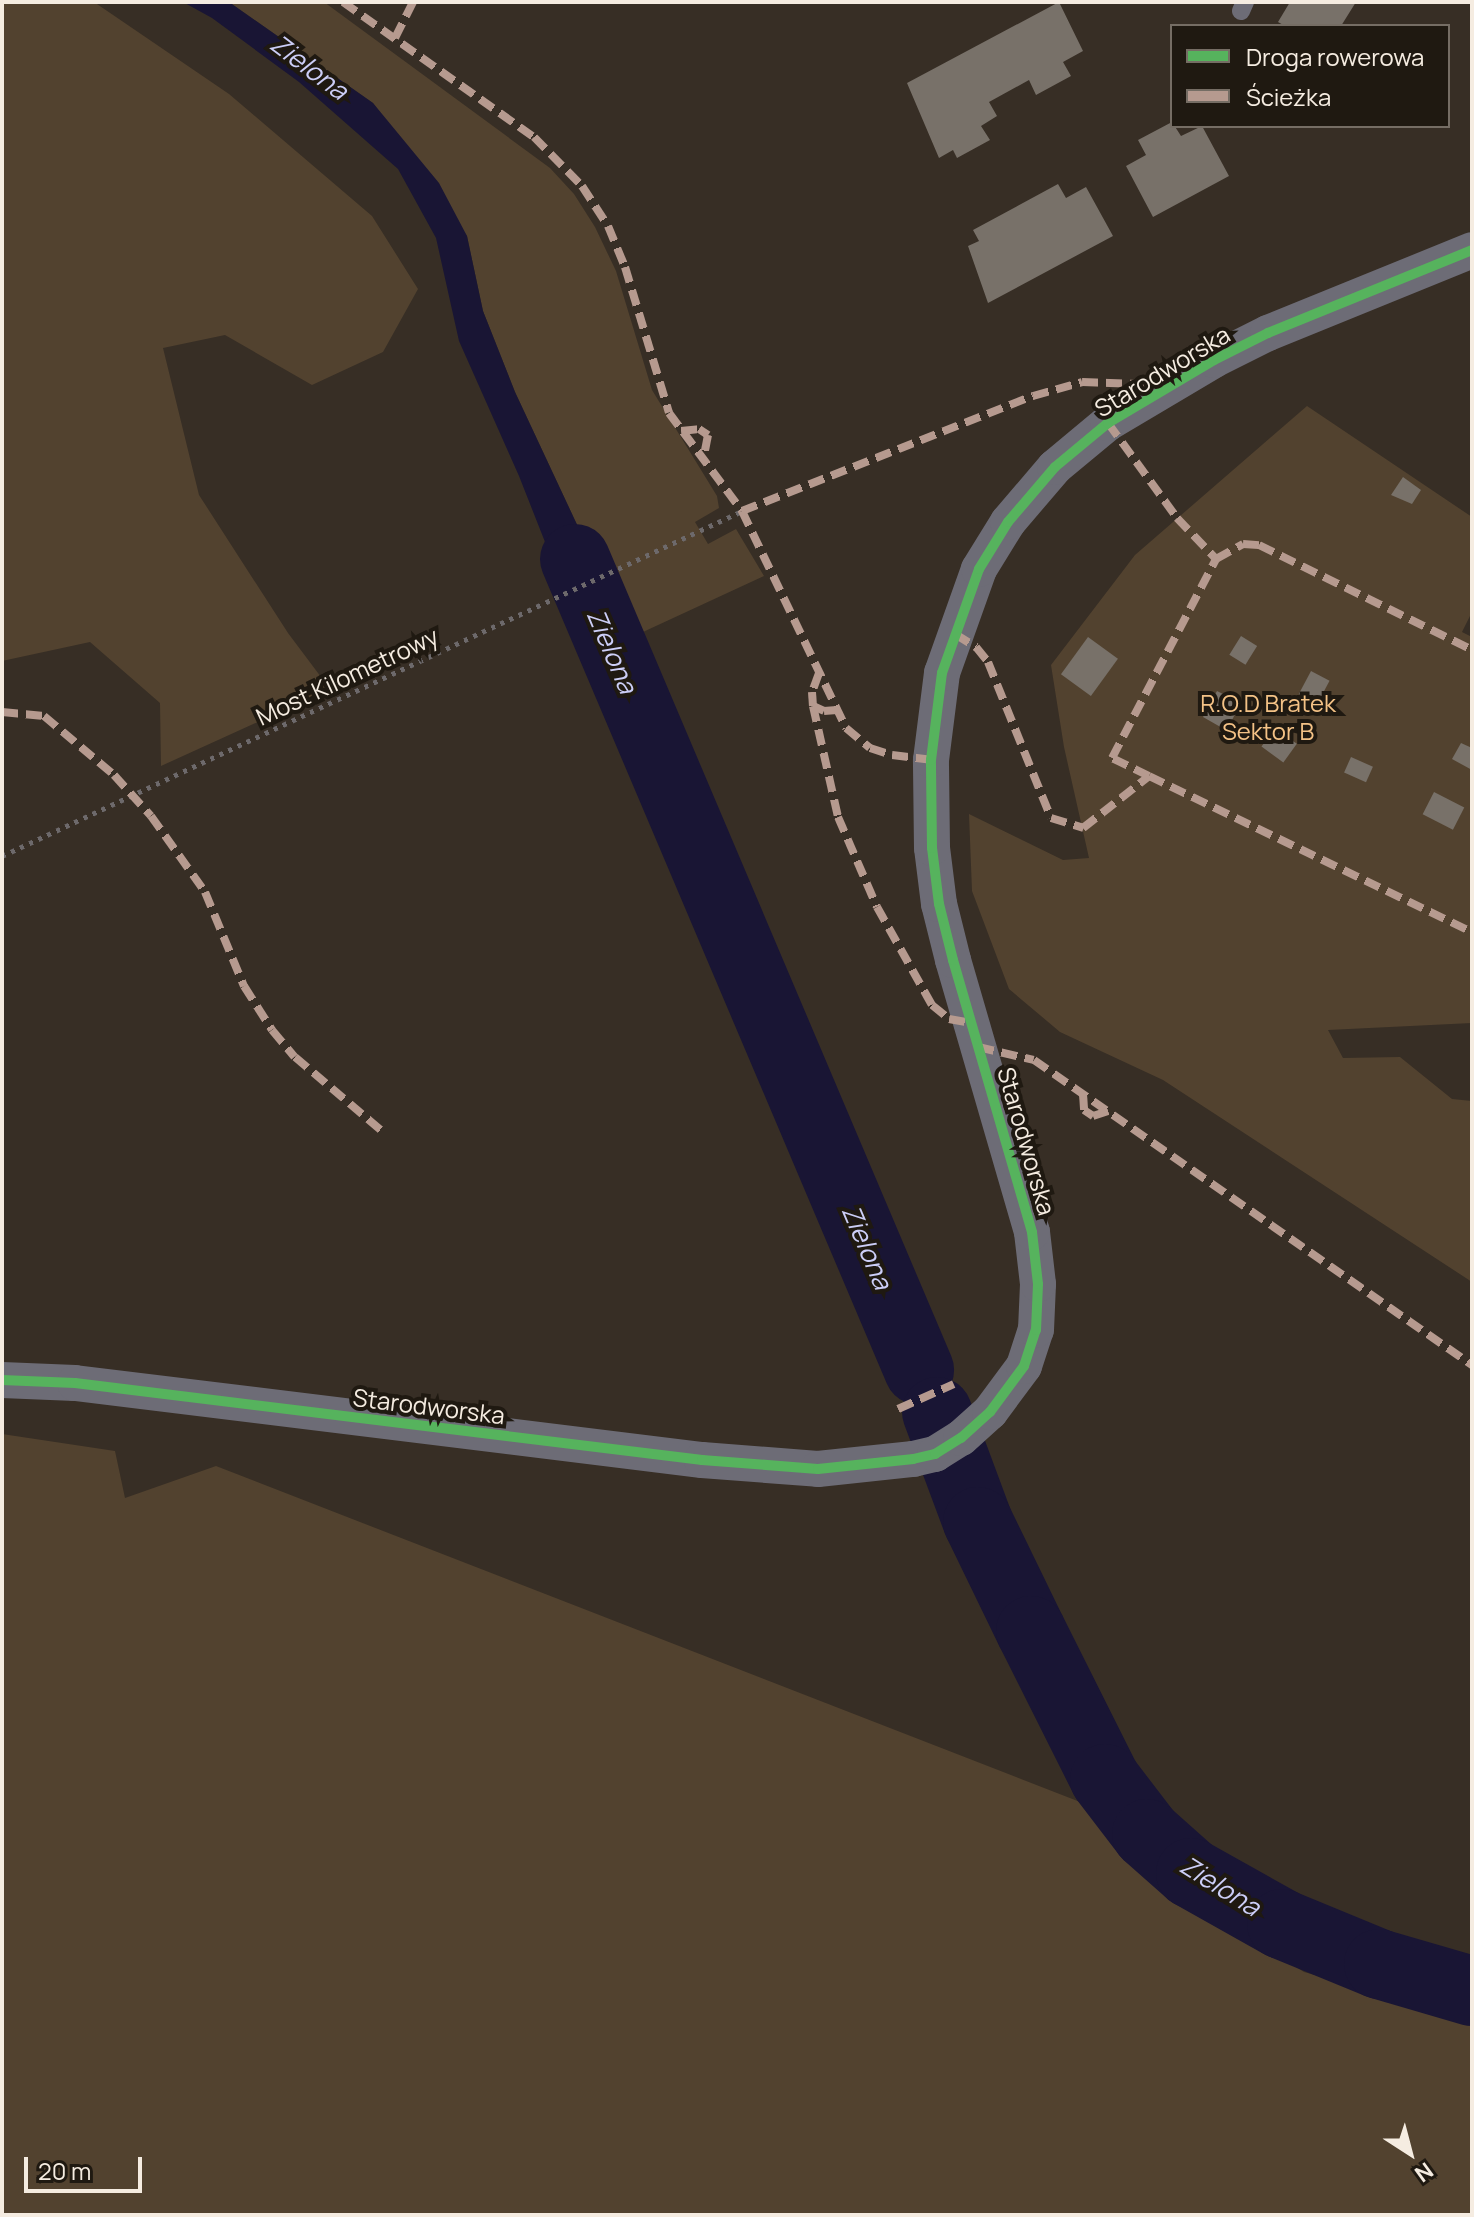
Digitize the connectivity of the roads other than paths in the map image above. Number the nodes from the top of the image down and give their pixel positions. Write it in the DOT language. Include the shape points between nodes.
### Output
graph roads {
  1 [pos="1472,250"];
  2 [pos="2,1380"];
  1 -- 2 [label="street, Starodworska" via="1268,333 1108,423 1055,467 1008,522 979,569 942,673 931,760 932,848 953,960 1032,1232 1038,1284 1036,1330 1024,1366 982,1420 935,1454 818,1469 702,1460 75,1383"];
}
